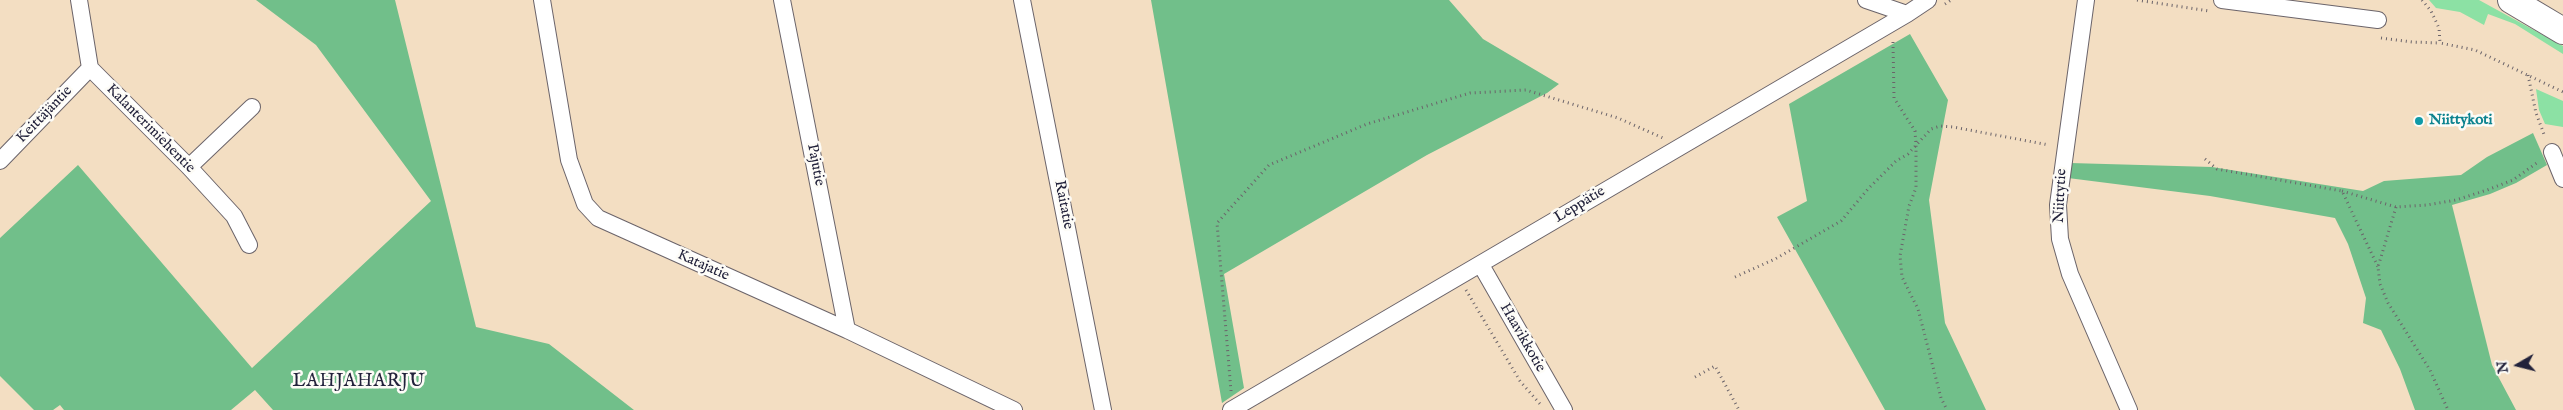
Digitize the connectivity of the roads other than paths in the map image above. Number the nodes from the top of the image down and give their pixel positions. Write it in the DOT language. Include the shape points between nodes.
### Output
graph roads {
  1 [pos="79,0"];
  2 [pos="542,0"];
  3 [pos="782,0"];
  4 [pos="1022,0"];
  5 [pos="1866,0"];
  6 [pos="1928,0"];
  7 [pos="2086,0"];
  8 [pos="2222,0"];
  9 [pos="2511,0"];
  10 [pos="1907,14"];
  11 [pos="2378,20"];
  12 [pos="2563,31"];
  13 [pos="90,68"];
  14 [pos="252,107"];
  15 [pos="2552,152"];
  16 [pos="0,161"];
  17 [pos="189,167"];
  18 [pos="2563,179"];
  19 [pos="249,245"];
  20 [pos="1480,265"];
  21 [pos="847,330"];
  22 [pos="1014,410"];
  23 [pos="1104,410"];
  24 [pos="1232,410"];
  25 [pos="1564,410"];
  26 [pos="2129,410"];
  1 -- 13 [label="street"];
  2 -- 21 [label="street, Katajatie" via="569,160 585,204 598,218"];
  3 -- 21 [label="street, Pajutie"];
  4 -- 23 [label="street, Raitatie"];
  5 -- 10 [label="street"];
  6 -- 10 [label="street, Leppätie"];
  7 -- 26 [label="street, Niittytie" via="2064,148 2058,205 2060,238 2070,274"];
  8 -- 11 [label="street"];
  9 -- 12 [label="main road"];
  10 -- 20 [label="street, Leppätie"];
  13 -- 16 [label="street, Keittäjäntie"];
  13 -- 17 [label="street, Kalanterimiehentie"];
  14 -- 17 [label="street"];
  15 -- 18 [label="street"];
  17 -- 19 [label="street, Kalanterimiehentie" via="234,216"];
  20 -- 24 [label="street, Leppätie"];
  20 -- 25 [label="street, Haavikkotie"];
  21 -- 22 [label="street, Katajatie"];
}
